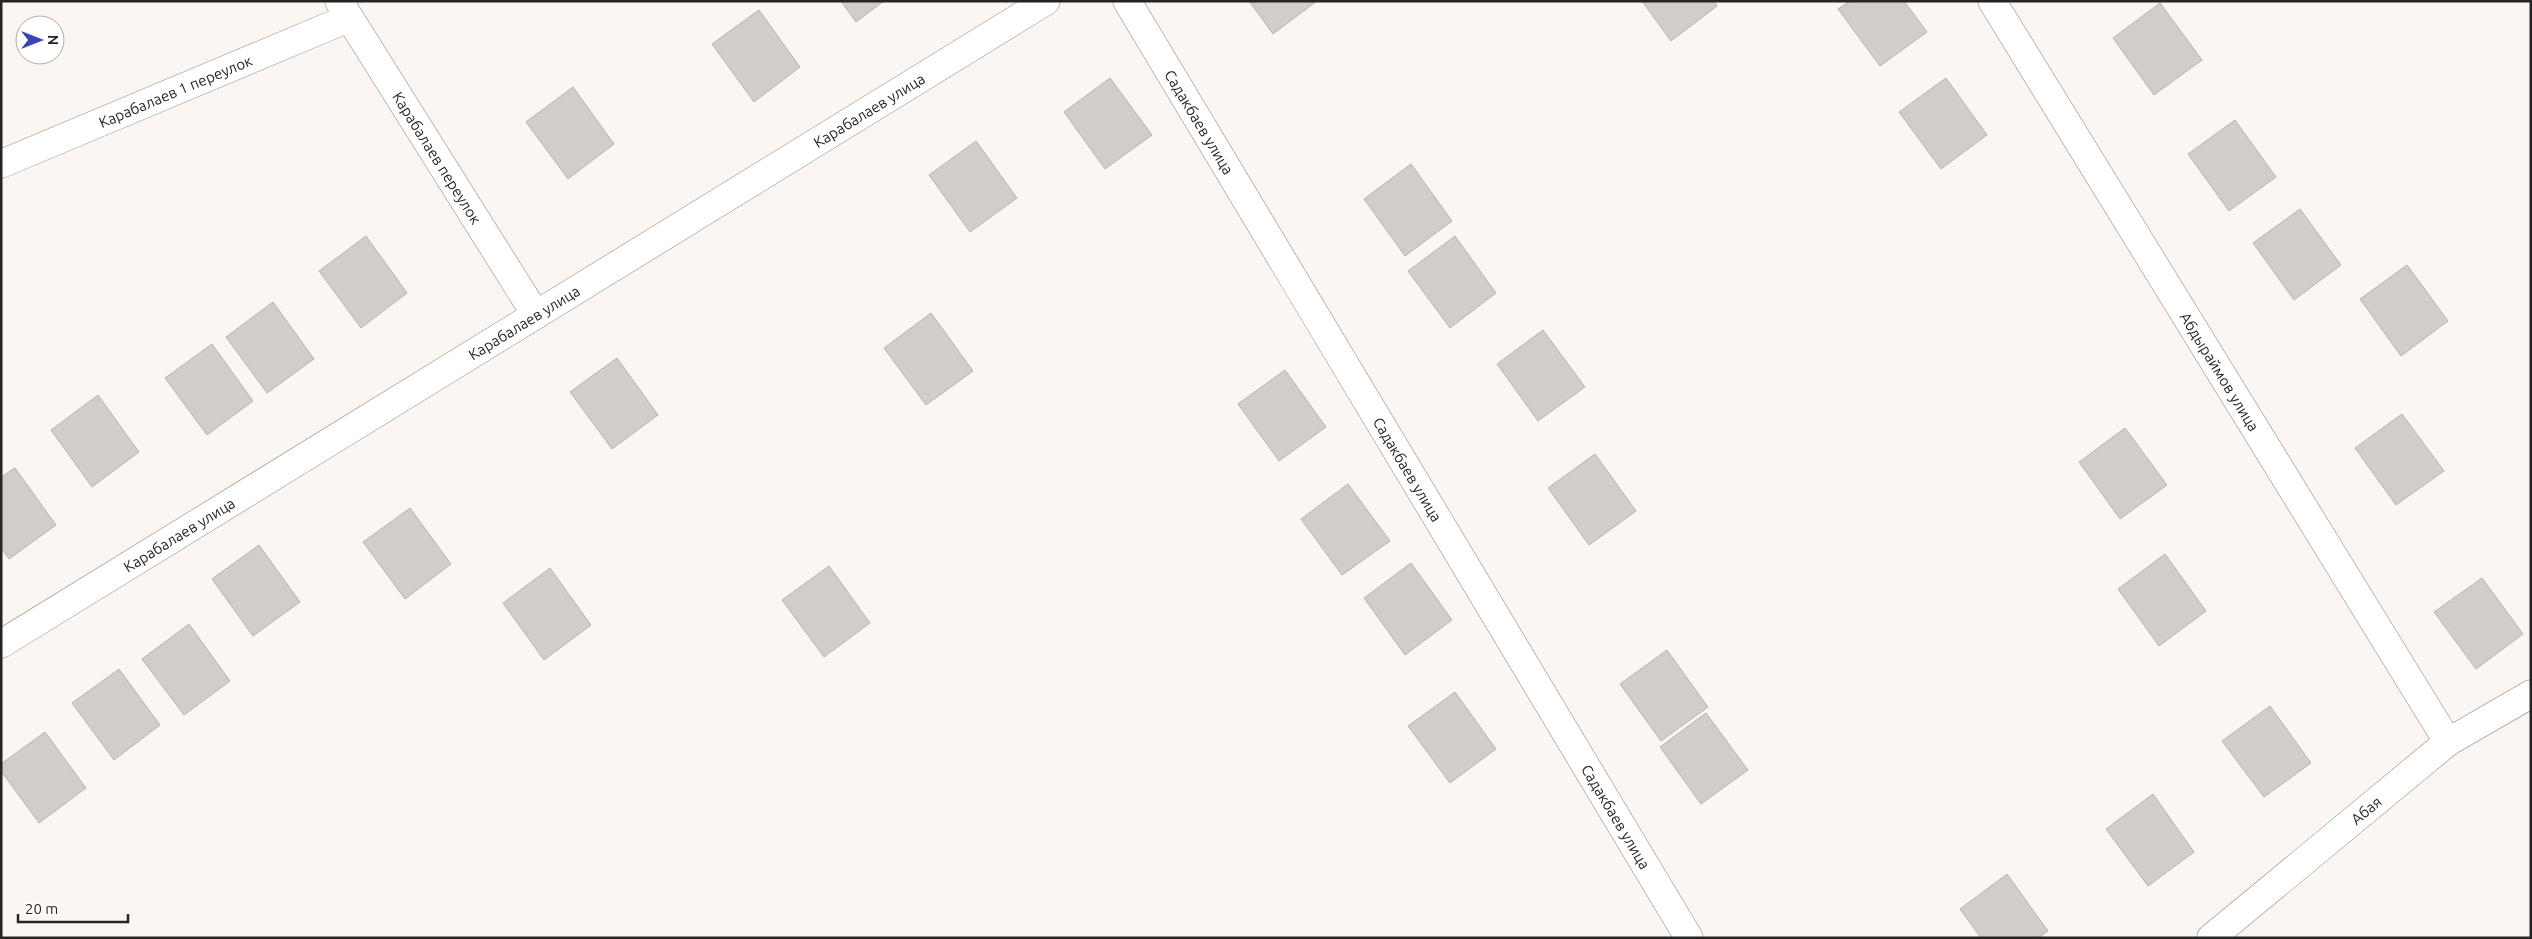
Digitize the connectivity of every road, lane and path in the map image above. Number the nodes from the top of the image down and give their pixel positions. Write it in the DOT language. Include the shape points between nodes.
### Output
graph roads {
  1 [pos="1046,1"];
  2 [pos="1127,1"];
  3 [pos="1992,1"];
  4 [pos="344,10"];
  5 [pos="1,164"];
  6 [pos="536,315"];
  7 [pos="1,644"];
  8 [pos="2531,694"];
  9 [pos="2448,742"];
  10 [pos="1689,938"];
  11 [pos="2211,938"];
  1 -- 6 [label="street, Карабалаев улица"];
  2 -- 10 [label="street, Садакбаев улица"];
  3 -- 9 [label="street, Абдыраймов улица"];
  4 -- 5 [label="street, Карабалаев 1 переулок"];
  4 -- 6 [label="street, Карабалаев переулок"];
  6 -- 7 [label="street, Карабалаев улица"];
  8 -- 9 [label="street, Абая"];
  9 -- 11 [label="street, Абая"];
}
